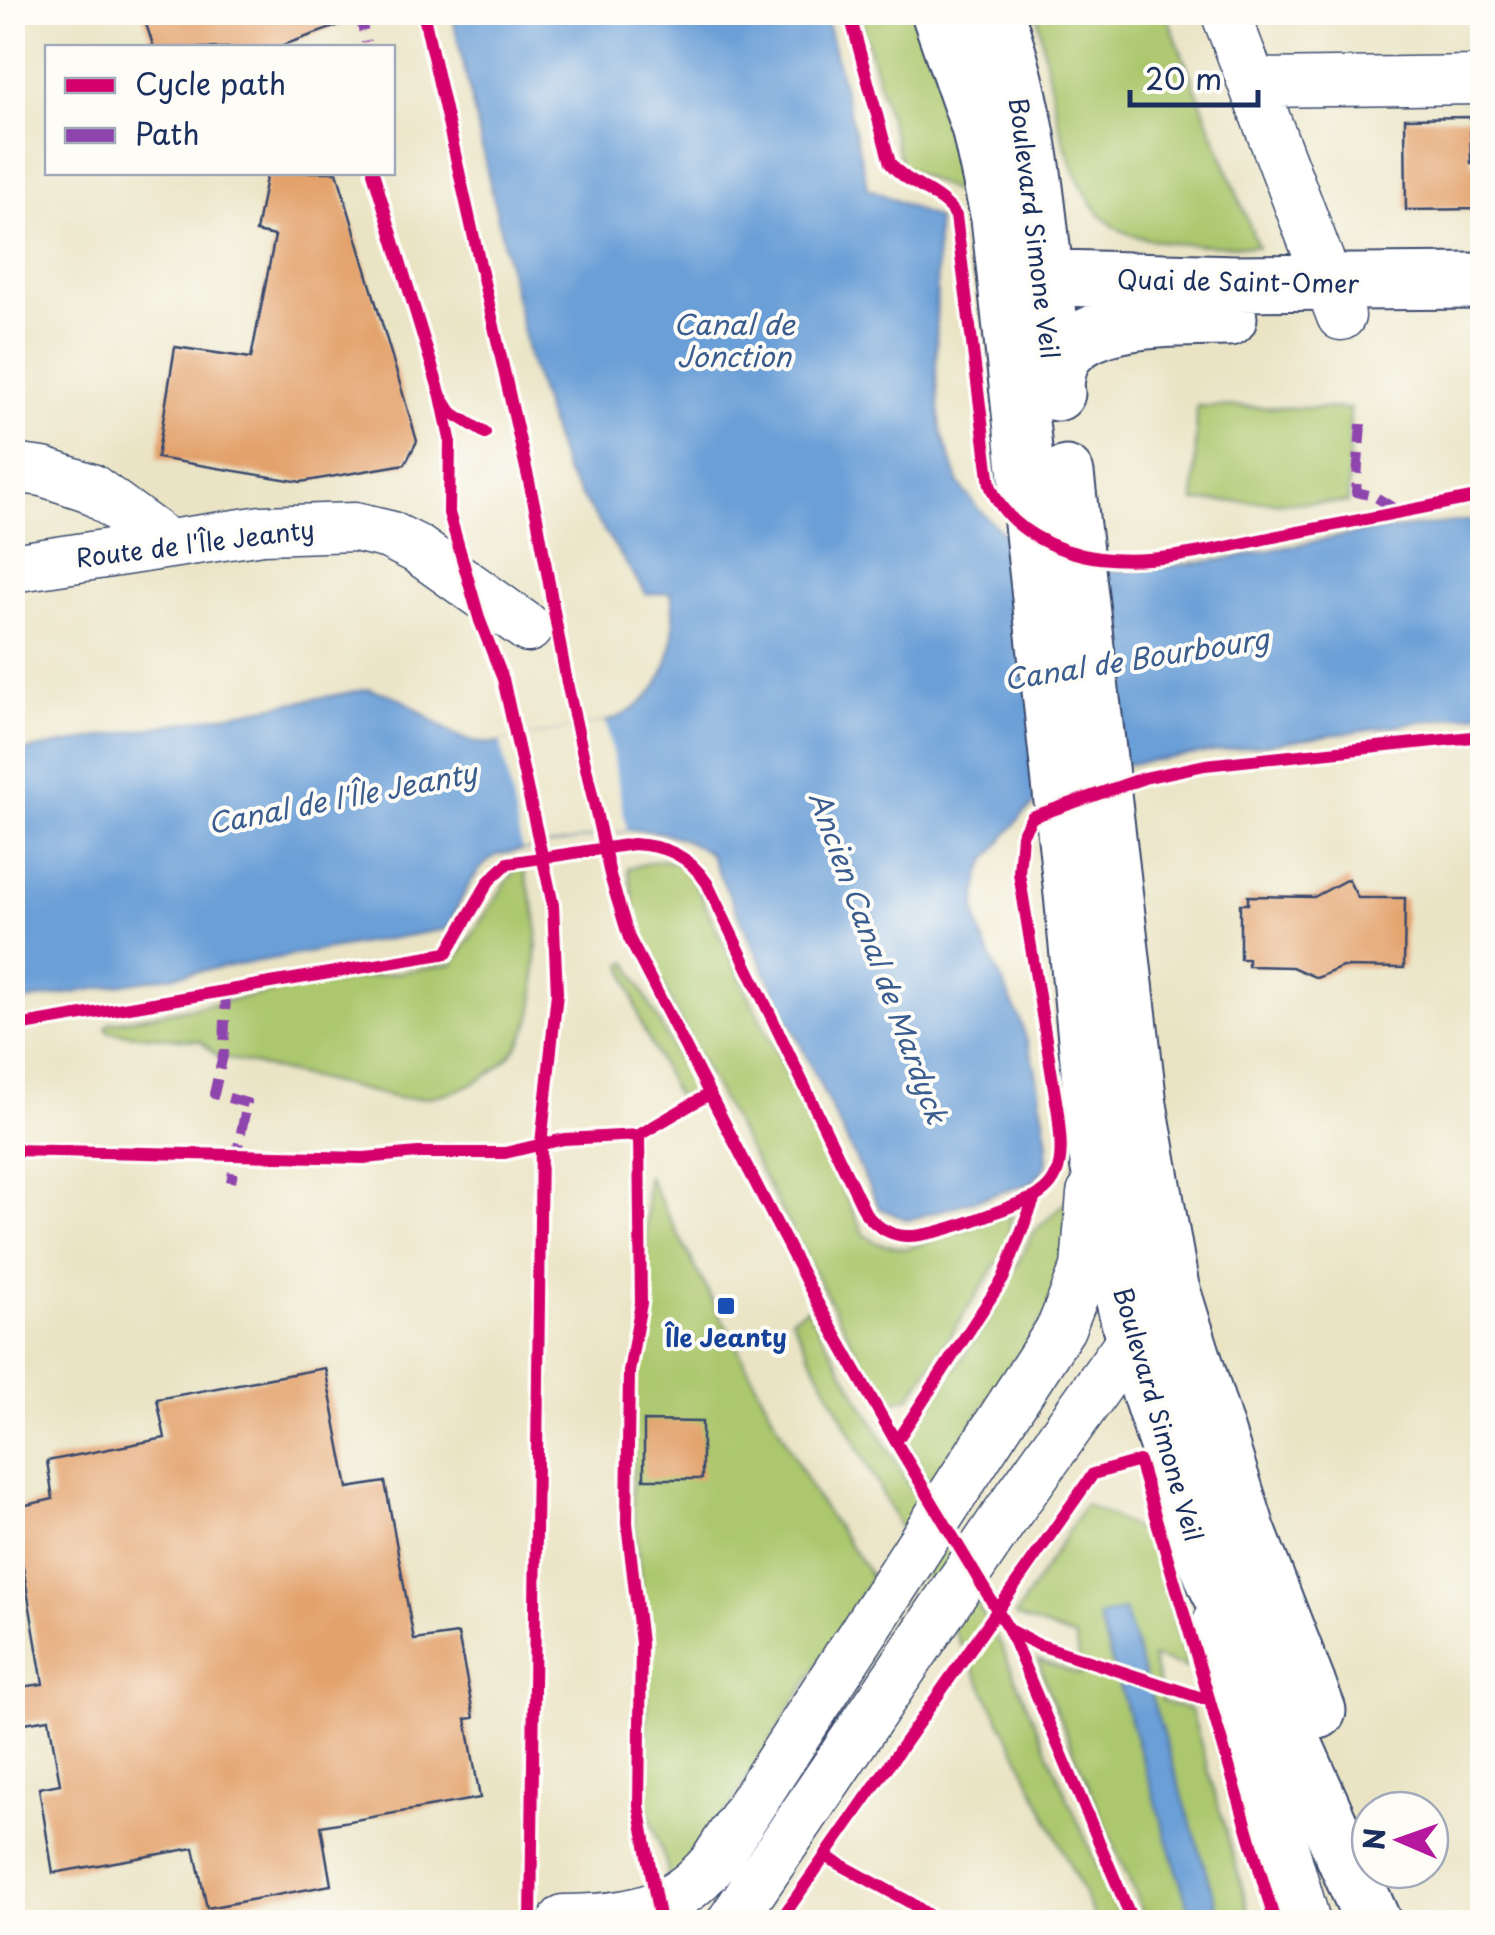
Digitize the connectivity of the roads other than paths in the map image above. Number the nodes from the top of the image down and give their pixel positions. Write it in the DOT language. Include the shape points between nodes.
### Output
graph roads {
  1 [pos="939,12"];
  2 [pos="995,12"];
  3 [pos="1225,12"];
  4 [pos="1482,80"];
  5 [pos="1252,83"];
  6 [pos="1482,281"];
  7 [pos="1027,294"];
  8 [pos="1334,300"];
  9 [pos="1482,314"];
  10 [pos="1037,383"];
  11 [pos="12,468"];
  12 [pos="168,544"];
  13 [pos="12,568"];
  14 [pos="528,628"];
  15 [pos="1093,892"];
  16 [pos="1093,1116"];
  17 [pos="1166,1262"];
  18 [pos="1133,1338"];
  19 [pos="1193,1525"];
  20 [pos="1352,1790"];
  21 [pos="1395,1890"];
  22 [pos="563,1921"];
  23 [pos="732,1922"];
  24 [pos="1306,1922"];
  25 [pos="1373,1922"];
  26 [pos="1409,1922"];
  1 -- 7 [label="main road, Boulevard Simone Veil" via="968,88"];
  2 -- 7 [label="main road, Boulevard Simone Veil" via="1026,124"];
  3 -- 5 [label="street"];
  4 -- 5 [label="street"];
  5 -- 8 [label="street"];
  6 -- 8 [label="main road, Quai de Saint-Omer"];
  7 -- 8 [label="main road, Quai de Saint-Omer" via="1091,277"];
  7 -- 10 [label="main road, Boulevard Simone Veil"];
  8 -- 9 [label="main road, Quai de Saint-Omer"];
  8 -- 10 [label="main road, Quai de Saint-Omer" via="1108,329 1086,337"];
  10 -- 15 [label="main road, Boulevard Simone Veil"];
  11 -- 12 [label="street" via="91,488"];
  12 -- 13 [label="street, Route de l'Île Jeanty"];
  12 -- 14 [label="street, Route de l'Île Jeanty" via="288,527 374,531 417,548"];
  15 -- 16 [label="main road, Boulevard Simone Veil"];
  15 -- 17 [label="main road, Boulevard Simone Veil"];
  16 -- 18 [label="main road, Boulevard Simone Veil" via="1108,1228"];
  16 -- 22 [label="street" via="1088,1248 1080,1286 1048,1348 714,1862 698,1881 645,1910"];
  17 -- 18 [label="street" via="1161,1292"];
  17 -- 20 [label="main road, Boulevard Simone Veil" via="1221,1452"];
  18 -- 19 [label="main road, Boulevard Simone Veil"];
  18 -- 23 [label="street"];
  19 -- 24 [label="street, Boulevard Simone Veil"];
  19 -- 25 [label="main road"];
  21 -- 26 [label="main road"];
}
